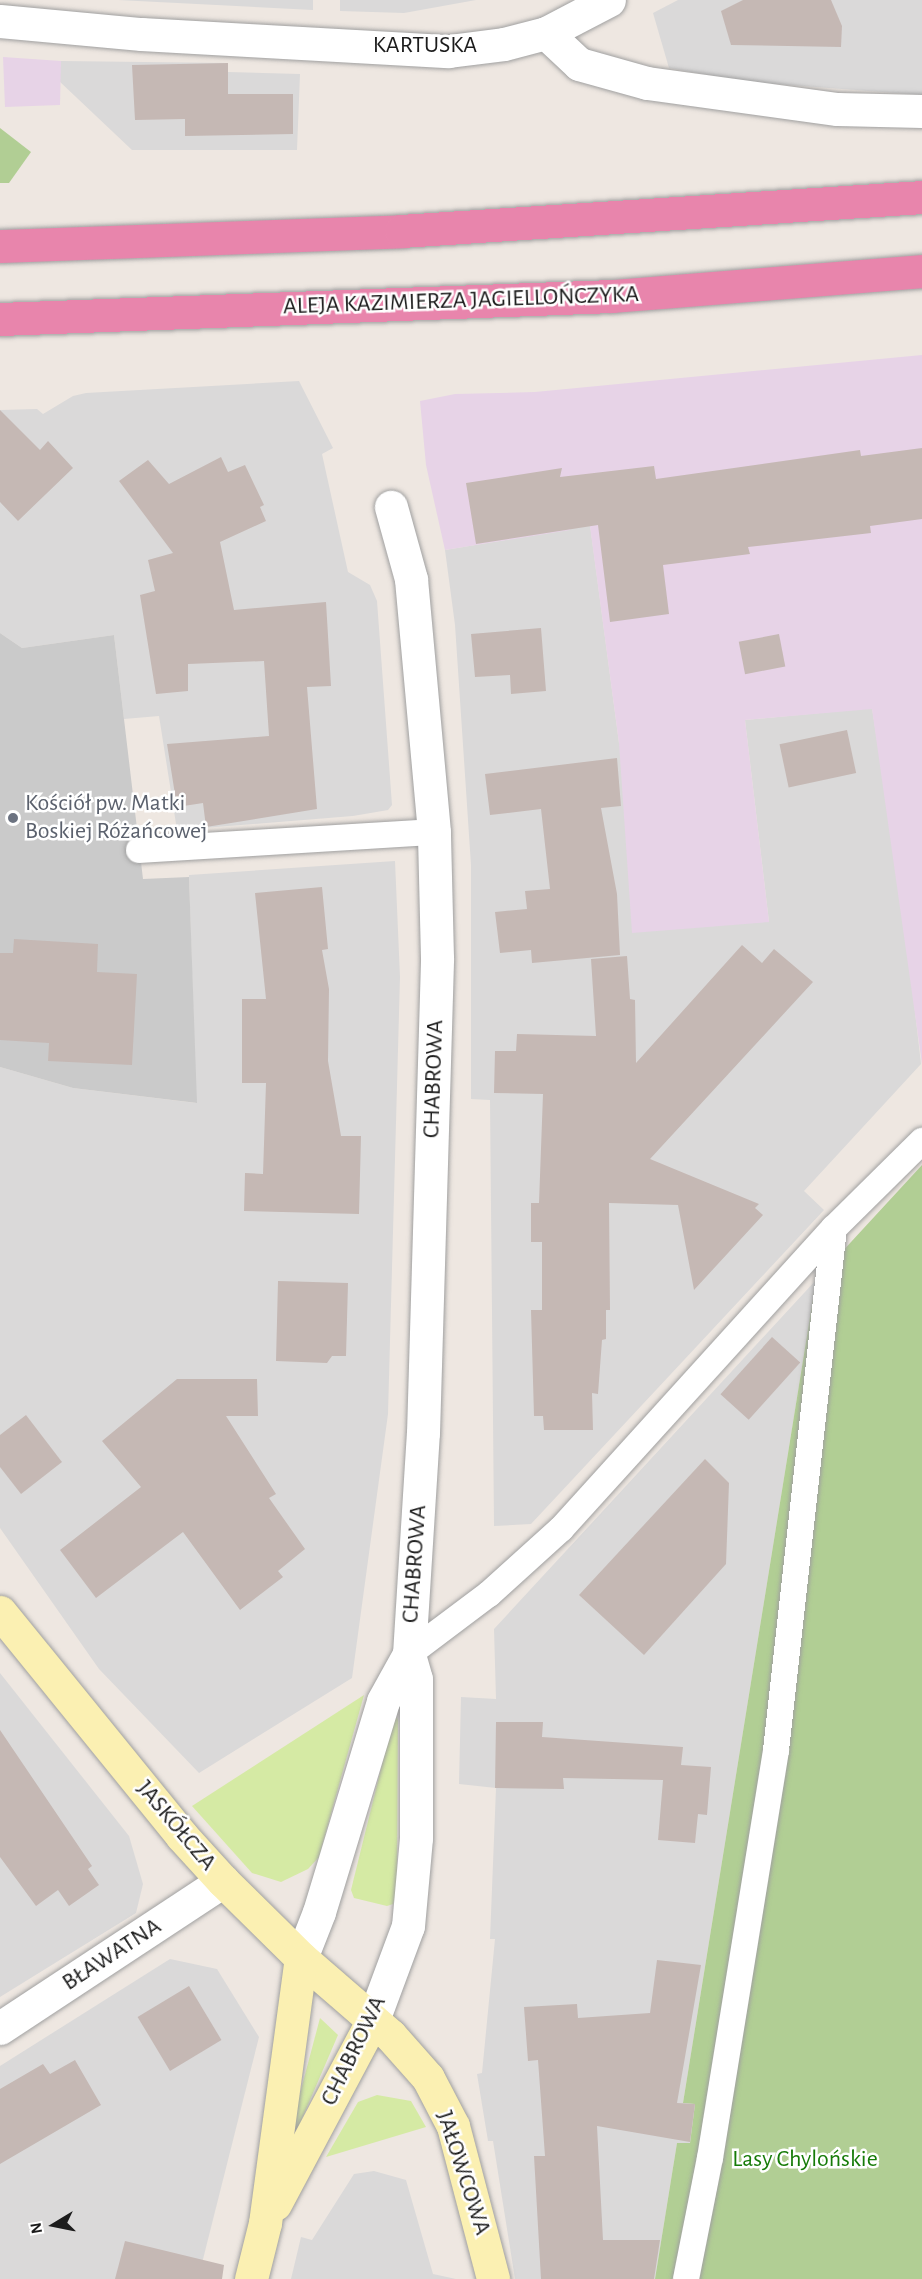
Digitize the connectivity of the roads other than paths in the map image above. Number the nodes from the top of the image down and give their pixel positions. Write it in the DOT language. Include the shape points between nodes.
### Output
graph roads {
  1 [pos="609,0"];
  2 [pos="10,15"];
  3 [pos="546,33"];
  4 [pos="922,111"];
  5 [pos="922,197"];
  6 [pos="0,246"];
  7 [pos="922,271"];
  8 [pos="0,319"];
  9 [pos="391,507"];
  10 [pos="434,832"];
  11 [pos="139,850"];
  12 [pos="922,1141"];
  13 [pos="834,1228"];
  14 [pos="0,1612"];
  15 [pos="409,1654"];
  16 [pos="223,1881"];
  17 [pos="301,1958"];
  18 [pos="373,2020"];
  19 [pos="0,2028"];
  20 [pos="265,2223"];
  21 [pos="251,2279"];
  22 [pos="493,2279"];
  23 [pos="686,2279"];
  1 -- 3 [label="street, KARTUSKA"];
  2 -- 3 [label="street, KARTUSKA" via="449,51 504,44"];
  3 -- 4 [label="street" via="579,64 647,83 837,109"];
  5 -- 6 [label="highway" via="401,231"];
  7 -- 8 [label="highway, ALEJA KAZIMIERZA JAGIELLOŃCZYKA" via="612,296"];
  9 -- 10 [label="street, CHABROWA" via="411,579"];
  10 -- 11 [label="lane"];
  10 -- 15 [label="street, CHABROWA" via="437,958 423,1433"];
  12 -- 13 [label="lane"];
  13 -- 15 [label="lane" via="561,1529 489,1594"];
  13 -- 23 [label="lane" via="776,1749 711,2158"];
  14 -- 16 [label="street, JASKÓŁCZA"];
  15 -- 17 [label="street, CHABROWA" via="383,1701 320,1912"];
  15 -- 18 [label="street, CHABROWA" via="416,1679 414,1860 408,1926"];
  16 -- 17 [label="street, JASKÓŁCZA"];
  16 -- 19 [label="street, BŁAWATNA"];
  17 -- 18 [label="street, JASKÓŁCZA"];
  17 -- 20 [label="street, CHABROWA"];
  18 -- 20 [label="street, CHABROWA"];
  18 -- 22 [label="street, JAŁOWCOWA" via="428,2078 453,2126"];
  20 -- 21 [label="street, CHABROWA"];
}
